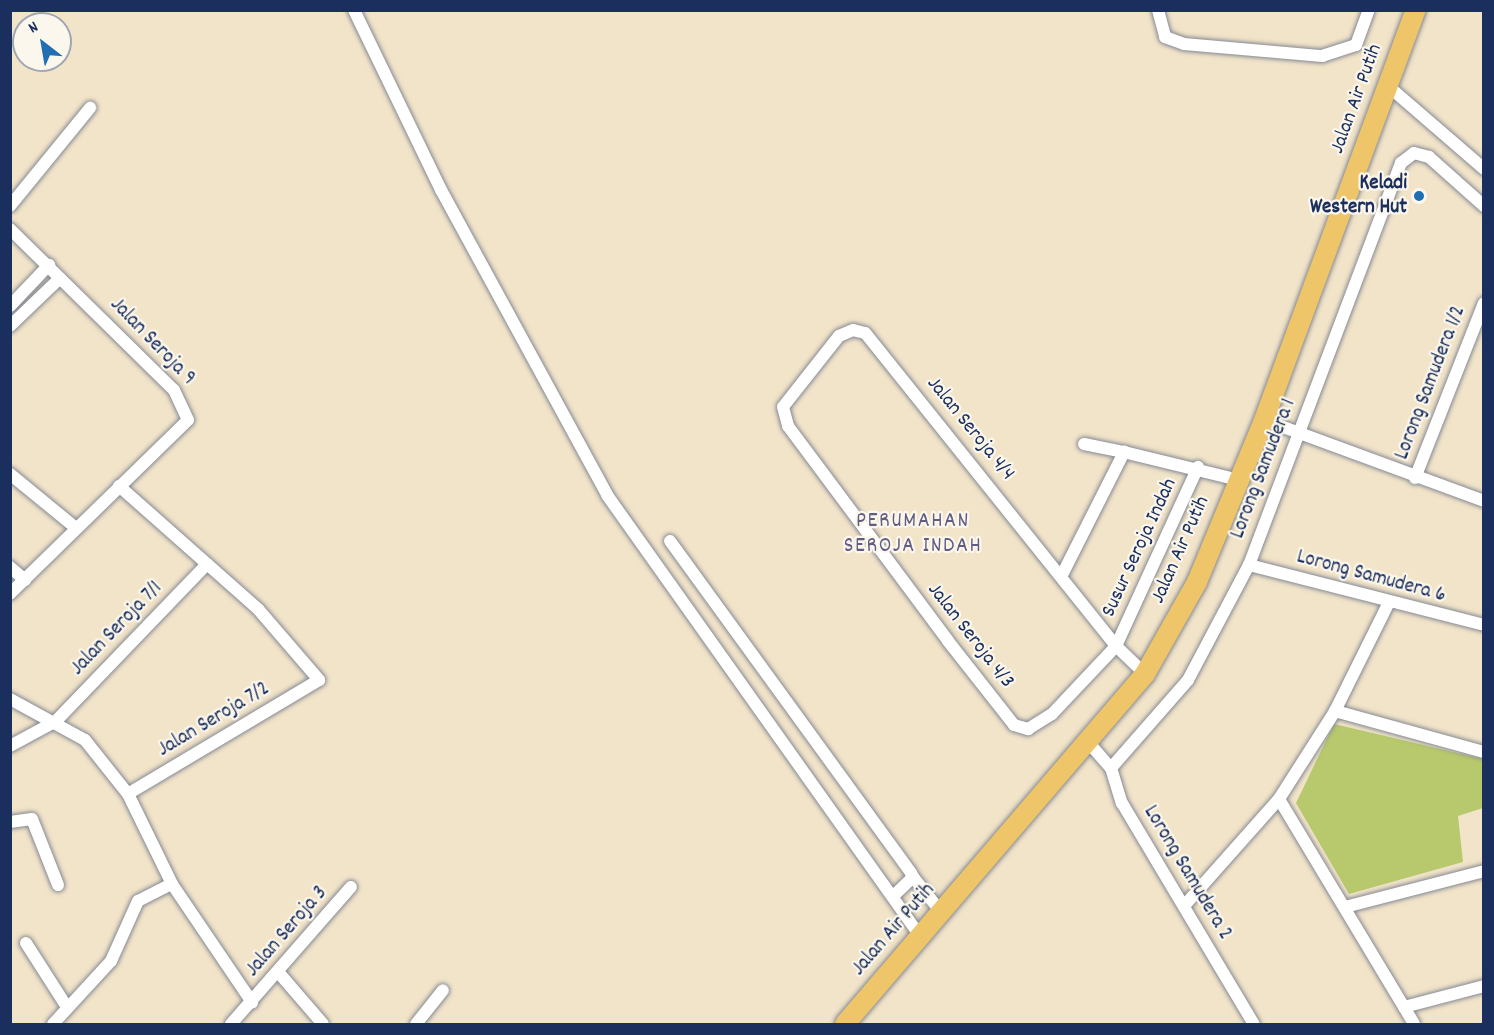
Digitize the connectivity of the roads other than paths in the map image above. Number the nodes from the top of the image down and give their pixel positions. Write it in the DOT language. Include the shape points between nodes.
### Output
graph roads {
  1 [pos="354,10"];
  2 [pos="1158,10"];
  3 [pos="1369,10"];
  4 [pos="1416,10"];
  5 [pos="1388,86"];
  6 [pos="90,108"];
  7 [pos="1484,169"];
  8 [pos="10,206"];
  9 [pos="1484,206"];
  10 [pos="10,229"];
  11 [pos="49,266"];
  12 [pos="60,278"];
  13 [pos="1484,303"];
  14 [pos="10,306"];
  15 [pos="10,326"];
  16 [pos="783,407"];
  17 [pos="1264,420"];
  18 [pos="1298,434"];
  19 [pos="1084,444"];
  20 [pos="1124,452"];
  21 [pos="1198,467"];
  22 [pos="10,474"];
  23 [pos="1415,478"];
  24 [pos="1239,480"];
  25 [pos="119,486"];
  26 [pos="1484,501"];
  27 [pos="76,528"];
  28 [pos="670,541"];
  29 [pos="207,564"];
  30 [pos="1249,565"];
  31 [pos="10,567"];
  32 [pos="1063,573"];
  33 [pos="25,580"];
  34 [pos="10,594"];
  35 [pos="1389,602"];
  36 [pos="1484,625"];
  37 [pos="1116,646"];
  38 [pos="1145,674"];
  39 [pos="10,699"];
  40 [pos="1335,711"];
  41 [pos="56,721"];
  42 [pos="1089,743"];
  43 [pos="10,746"];
  44 [pos="1484,752"];
  45 [pos="1111,768"];
  46 [pos="128,794"];
  47 [pos="1280,799"];
  48 [pos="10,822"];
  49 [pos="1484,871"];
  50 [pos="913,877"];
  51 [pos="172,884"];
  52 [pos="58,885"];
  53 [pos="351,887"];
  54 [pos="893,896"];
  55 [pos="1184,906"];
  56 [pos="1345,907"];
  57 [pos="941,912"];
  58 [pos="920,936"];
  59 [pos="26,944"];
  60 [pos="279,973"];
  61 [pos="1484,987"];
  62 [pos="443,990"];
  63 [pos="252,1002"];
  64 [pos="1404,1006"];
  65 [pos="67,1007"];
  66 [pos="53,1024"];
  67 [pos="231,1024"];
  68 [pos="322,1024"];
  69 [pos="416,1024"];
  70 [pos="845,1024"];
  71 [pos="1254,1024"];
  72 [pos="1414,1024"];
  1 -- 54 [label="street" via="441,190 607,495"];
  2 -- 3 [label="street" via="1165,37 1184,44 1322,56 1356,45"];
  4 -- 5 [label="main road, Jalan Air Putih"];
  5 -- 7 [label="street"];
  5 -- 17 [label="main road, Jalan Air Putih"];
  6 -- 8 [label="street"];
  9 -- 18 [label="street, Lorong Samudera 1" via="1429,157 1406,158"];
  10 -- 11 [label="street, Jalan Seroja 9"];
  11 -- 12 [label="street, Jalan Seroja 9"];
  11 -- 14 [label="street"];
  12 -- 15 [label="street"];
  12 -- 25 [label="street, Jalan Seroja 9" via="188,409 182,431"];
  13 -- 23 [label="street, Lorong Samudera 1/2"];
  16 -- 32 [label="street, Jalan Seroja 4/4" via="839,336 853,330 865,333"];
  16 -- 37 [label="street, Jalan Seroja 4/3" via="788,426 1014,725 1035,728"];
  17 -- 18 [label="street"];
  17 -- 24 [label="main road, Jalan Air Putih"];
  18 -- 23 [label="street"];
  18 -- 30 [label="street, Lorong Samudera 1"];
  19 -- 20 [label="street"];
  20 -- 21 [label="street"];
  20 -- 32 [label="street"];
  21 -- 24 [label="street"];
  21 -- 37 [label="street, Susur Seroja Indah"];
  22 -- 27 [label="street"];
  23 -- 26 [label="street"];
  24 -- 38 [label="main road, Jalan Air Putih" via="1197,582"];
  25 -- 27 [label="street"];
  25 -- 29 [label="street"];
  27 -- 33 [label="street"];
  28 -- 50 [label="street"];
  29 -- 41 [label="street, Jalan Seroja 7/1"];
  29 -- 46 [label="street, Jalan Seroja 7/2" via="279,630 320,680"];
  30 -- 35 [label="street, Lorong Samudera 6"];
  30 -- 45 [label="street, Lorong Samudera 1" via="1188,680"];
  31 -- 33 [label="street"];
  32 -- 37 [label="street, Jalan Seroja 4/4"];
  33 -- 34 [label="street"];
  35 -- 36 [label="street, Lorong Samudera 6"];
  35 -- 40 [label="street"];
  37 -- 38 [label="street, Jalan Seroja 4/4"];
  38 -- 42 [label="main road, Jalan Air Putih"];
  39 -- 41 [label="street"];
  40 -- 44 [label="street"];
  40 -- 47 [label="street"];
  41 -- 43 [label="street, Jalan Seroja 7/1"];
  41 -- 46 [label="street" via="85,740"];
  42 -- 45 [label="street, Lorong Samudera 2"];
  42 -- 57 [label="main road, Jalan Air Putih"];
  45 -- 55 [label="street, Lorong Samudera 2" via="1122,803"];
  46 -- 51 [label="street"];
  47 -- 55 [label="street"];
  47 -- 56 [label="street"];
  48 -- 52 [label="street" via="32,819"];
  49 -- 56 [label="street"];
  50 -- 54 [label="street"];
  50 -- 57 [label="street"];
  51 -- 63 [label="street"];
  51 -- 65 [label="street" via="138,901 111,961"];
  53 -- 60 [label="street, Jalan Seroja 3"];
  54 -- 58 [label="street"];
  55 -- 71 [label="street, Lorong Samudera 2"];
  56 -- 64 [label="street"];
  57 -- 58 [label="main road, Jalan Air Putih"];
  58 -- 70 [label="main road, Jalan Air Putih"];
  59 -- 65 [label="street"];
  60 -- 63 [label="street, Jalan Seroja 3"];
  60 -- 68 [label="street"];
  61 -- 64 [label="street"];
  62 -- 69 [label="street"];
  63 -- 67 [label="street, Jalan Seroja 3"];
  64 -- 72 [label="street"];
  65 -- 66 [label="street"];
}
